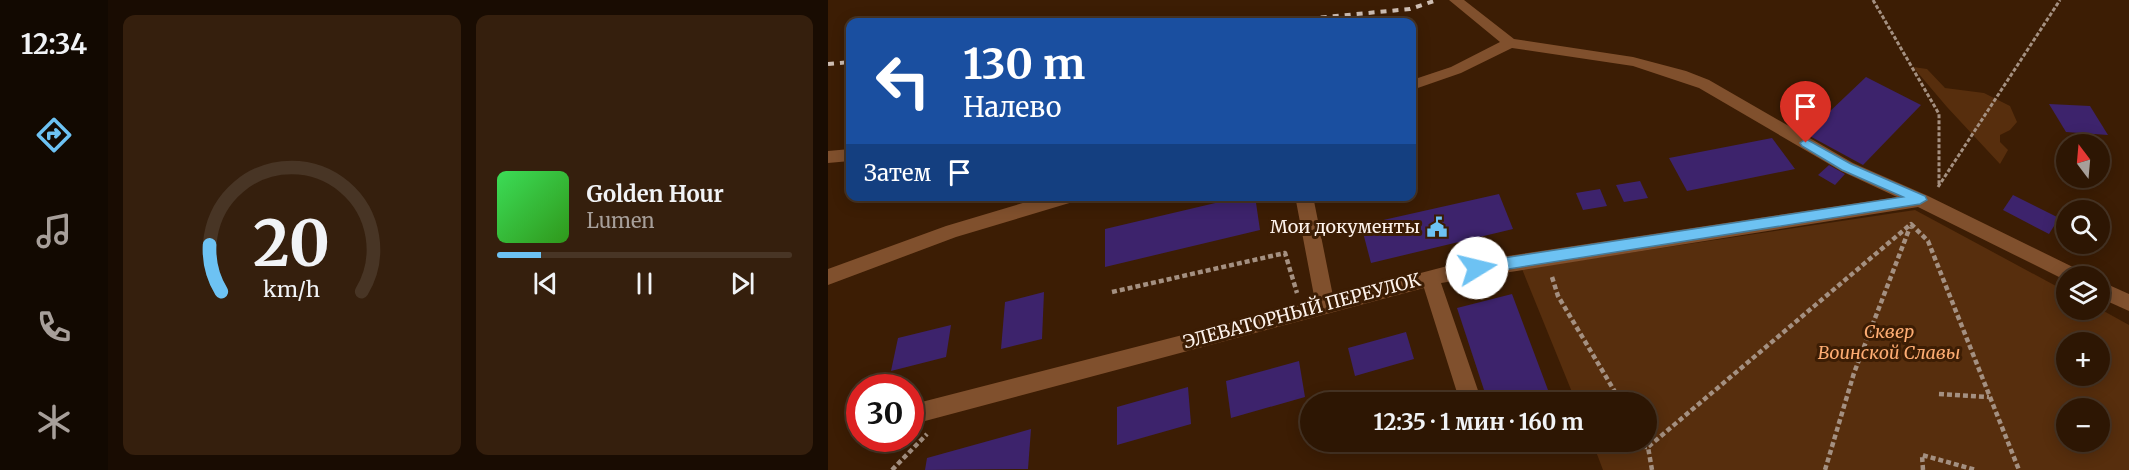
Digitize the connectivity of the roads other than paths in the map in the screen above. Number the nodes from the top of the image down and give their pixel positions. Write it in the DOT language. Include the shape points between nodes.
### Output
graph roads {
  1 [pos="1456,0"];
  2 [pos="1510,43"];
  3 [pos="1416,84"];
  4 [pos="846,156"];
  5 [pos="828,158"];
  6 [pos="1920,200"];
  7 [pos="1053,201"];
  8 [pos="1305,201"];
  9 [pos="2056,267"];
  10 [pos="828,277"];
  11 [pos="1430,278"];
  12 [pos="2110,294"];
  13 [pos="2129,303"];
  14 [pos="1325,305"];
  15 [pos="1468,392"];
  16 [pos="924,411"];
  1 -- 2 [label="street"];
  2 -- 3 [label="street" via="1456,70"];
  2 -- 6 [label="street" via="1651,65 1677,73 1704,84 1847,167"];
  4 -- 5 [label="street"];
  6 -- 9 [label="street"];
  6 -- 11 [label="street, ЭЛЕВАТОРНЫЙ ПЕРЕУЛОК"];
  7 -- 10 [label="street" via="952,231"];
  8 -- 14 [label="street"];
  11 -- 14 [label="street, ЭЛЕВАТОРНЫЙ ПЕРЕУЛОК"];
  11 -- 15 [label="street"];
  12 -- 13 [label="street"];
  14 -- 16 [label="street, ЭЛЕВАТОРНЫЙ ПЕРЕУЛОК"];
}
